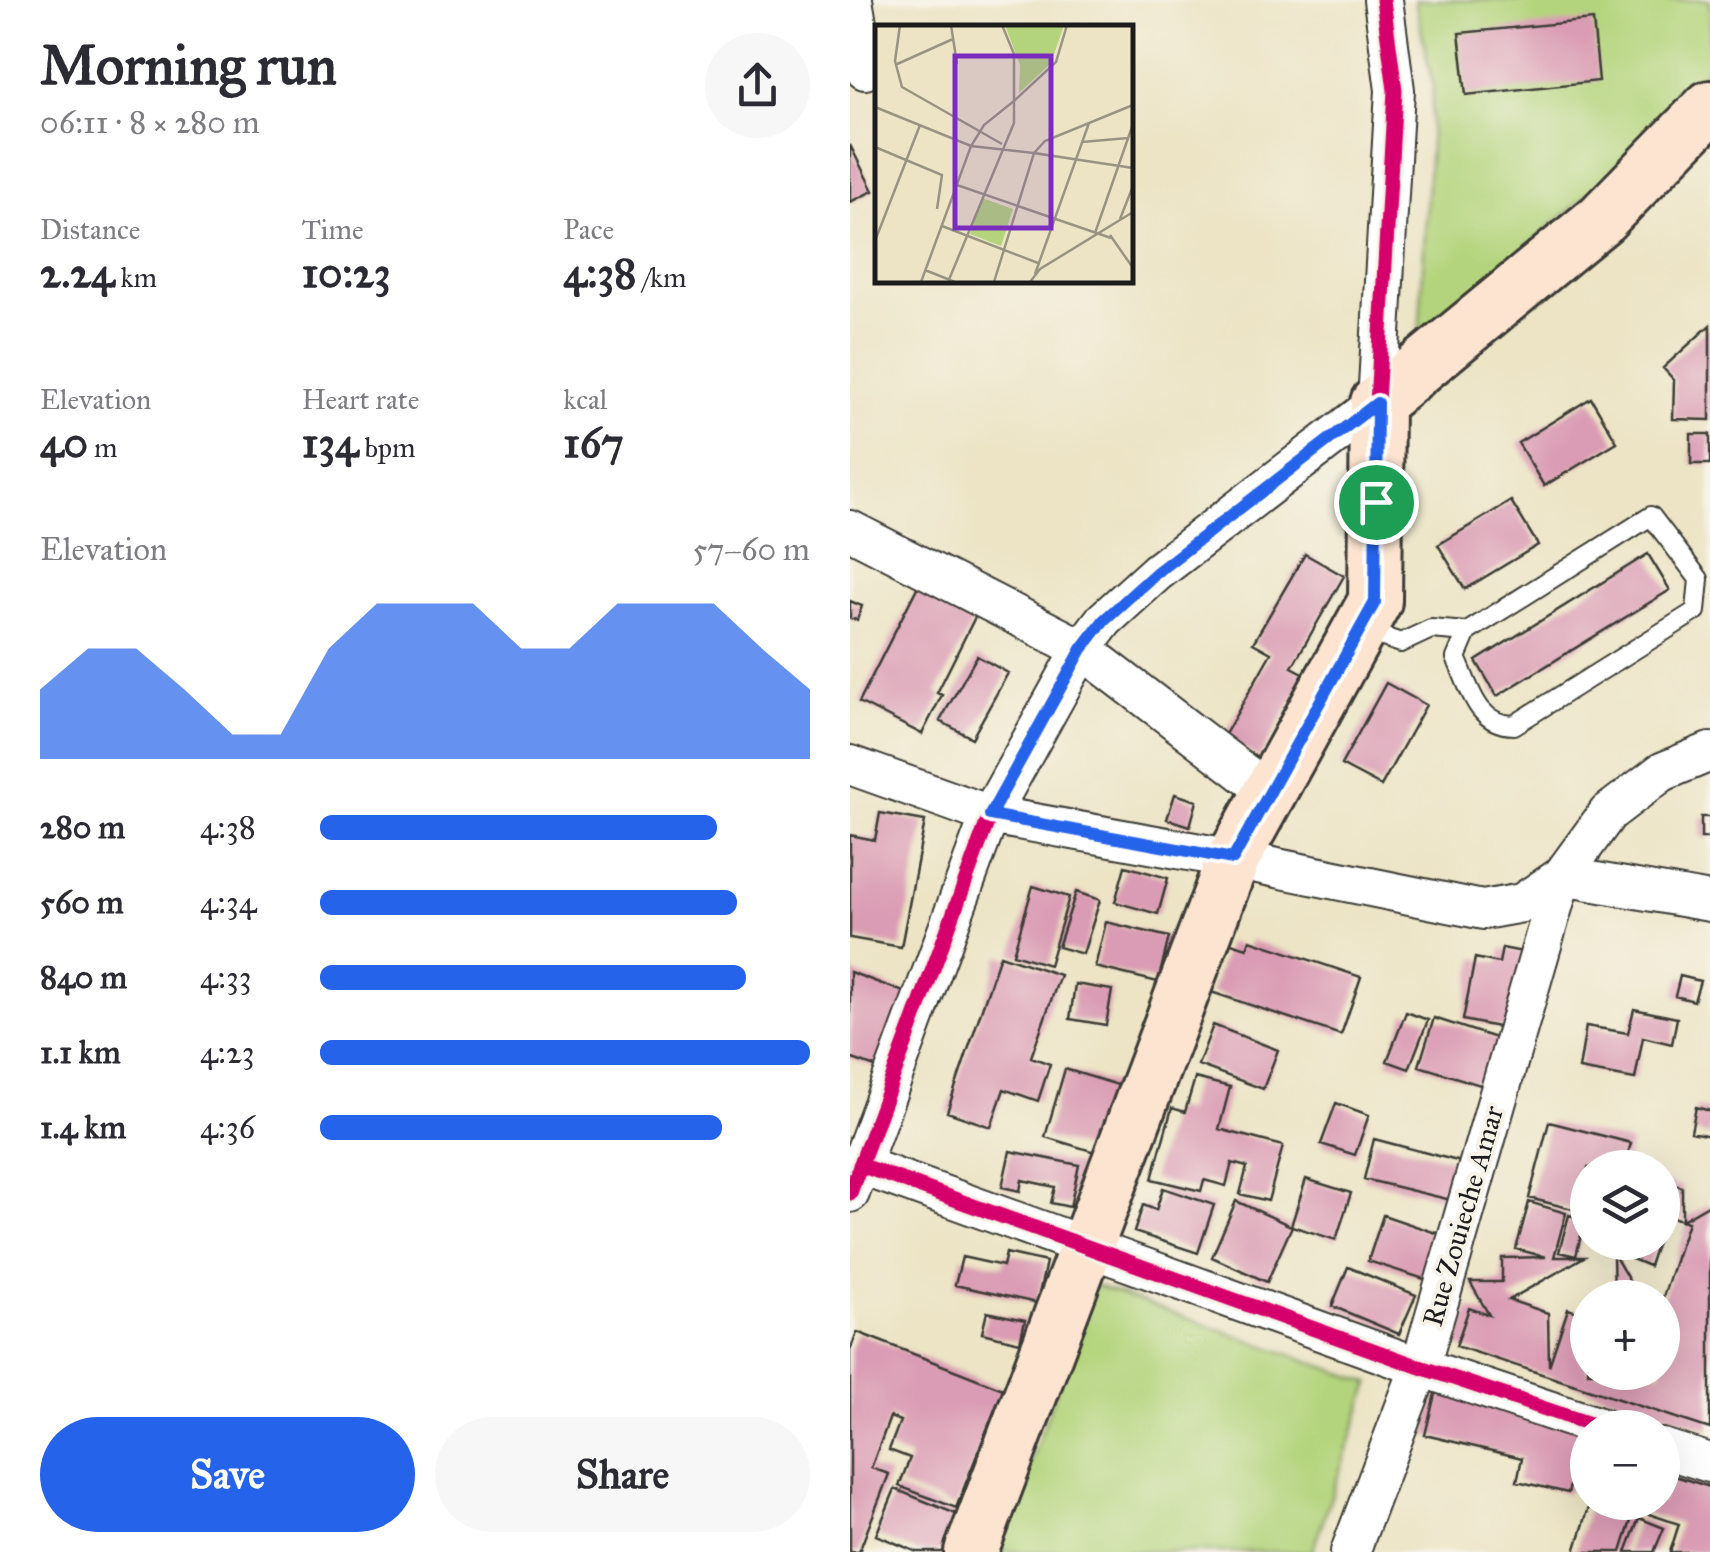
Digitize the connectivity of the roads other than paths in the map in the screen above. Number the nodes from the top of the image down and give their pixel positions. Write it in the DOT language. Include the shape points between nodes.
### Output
graph roads {
  1 [pos="853,0"];
  2 [pos="1383,0"];
  3 [pos="865,70"];
  4 [pos="1710,107"];
  5 [pos="1377,403"];
  6 [pos="850,530"];
  7 [pos="1359,629"];
  8 [pos="1467,632"];
  9 [pos="1082,649"];
  10 [pos="1710,752"];
  11 [pos="850,765"];
  12 [pos="1270,792"];
  13 [pos="990,815"];
  14 [pos="1233,859"];
  15 [pos="1562,876"];
  16 [pos="1710,902"];
  17 [pos="855,1179"];
  18 [pos="1086,1248"];
  19 [pos="1420,1367"];
  20 [pos="1570,1417"];
  21 [pos="1680,1454"];
  22 [pos="1710,1464"];
  23 [pos="972,1552"];
  24 [pos="1350,1552"];
  1 -- 3 [label="street"];
  2 -- 5 [label="street" via="1395,90"];
  4 -- 5 [label="main road" via="1602,218"];
  5 -- 7 [label="main road" via="1375,602"];
  5 -- 9 [label="street" via="1157,572"];
  6 -- 9 [label="street"];
  7 -- 8 [label="lane" via="1401,643 1430,629"];
  7 -- 12 [label="main road"];
  8 -- 8 [label="lane" via="1456,658 1484,716 1514,724 1696,611 1700,579 1650,516"];
  9 -- 12 [label="street"];
  9 -- 13 [label="street"];
  10 -- 15 [label="street" via="1662,772 1608,813"];
  11 -- 13 [label="street"];
  12 -- 14 [label="main road"];
  13 -- 14 [label="street"];
  13 -- 17 [label="street" via="868,1126"];
  14 -- 15 [label="street" via="1484,910 1522,903"];
  14 -- 18 [label="main road"];
  15 -- 16 [label="street"];
  15 -- 19 [label="street, Rue Zouieche Amar"];
  17 -- 18 [label="street"];
  18 -- 19 [label="street"];
  18 -- 23 [label="main road"];
  19 -- 20 [label="street"];
  19 -- 24 [label="street, Rue Zouieche Amar"];
  21 -- 22 [label="street"];
}
